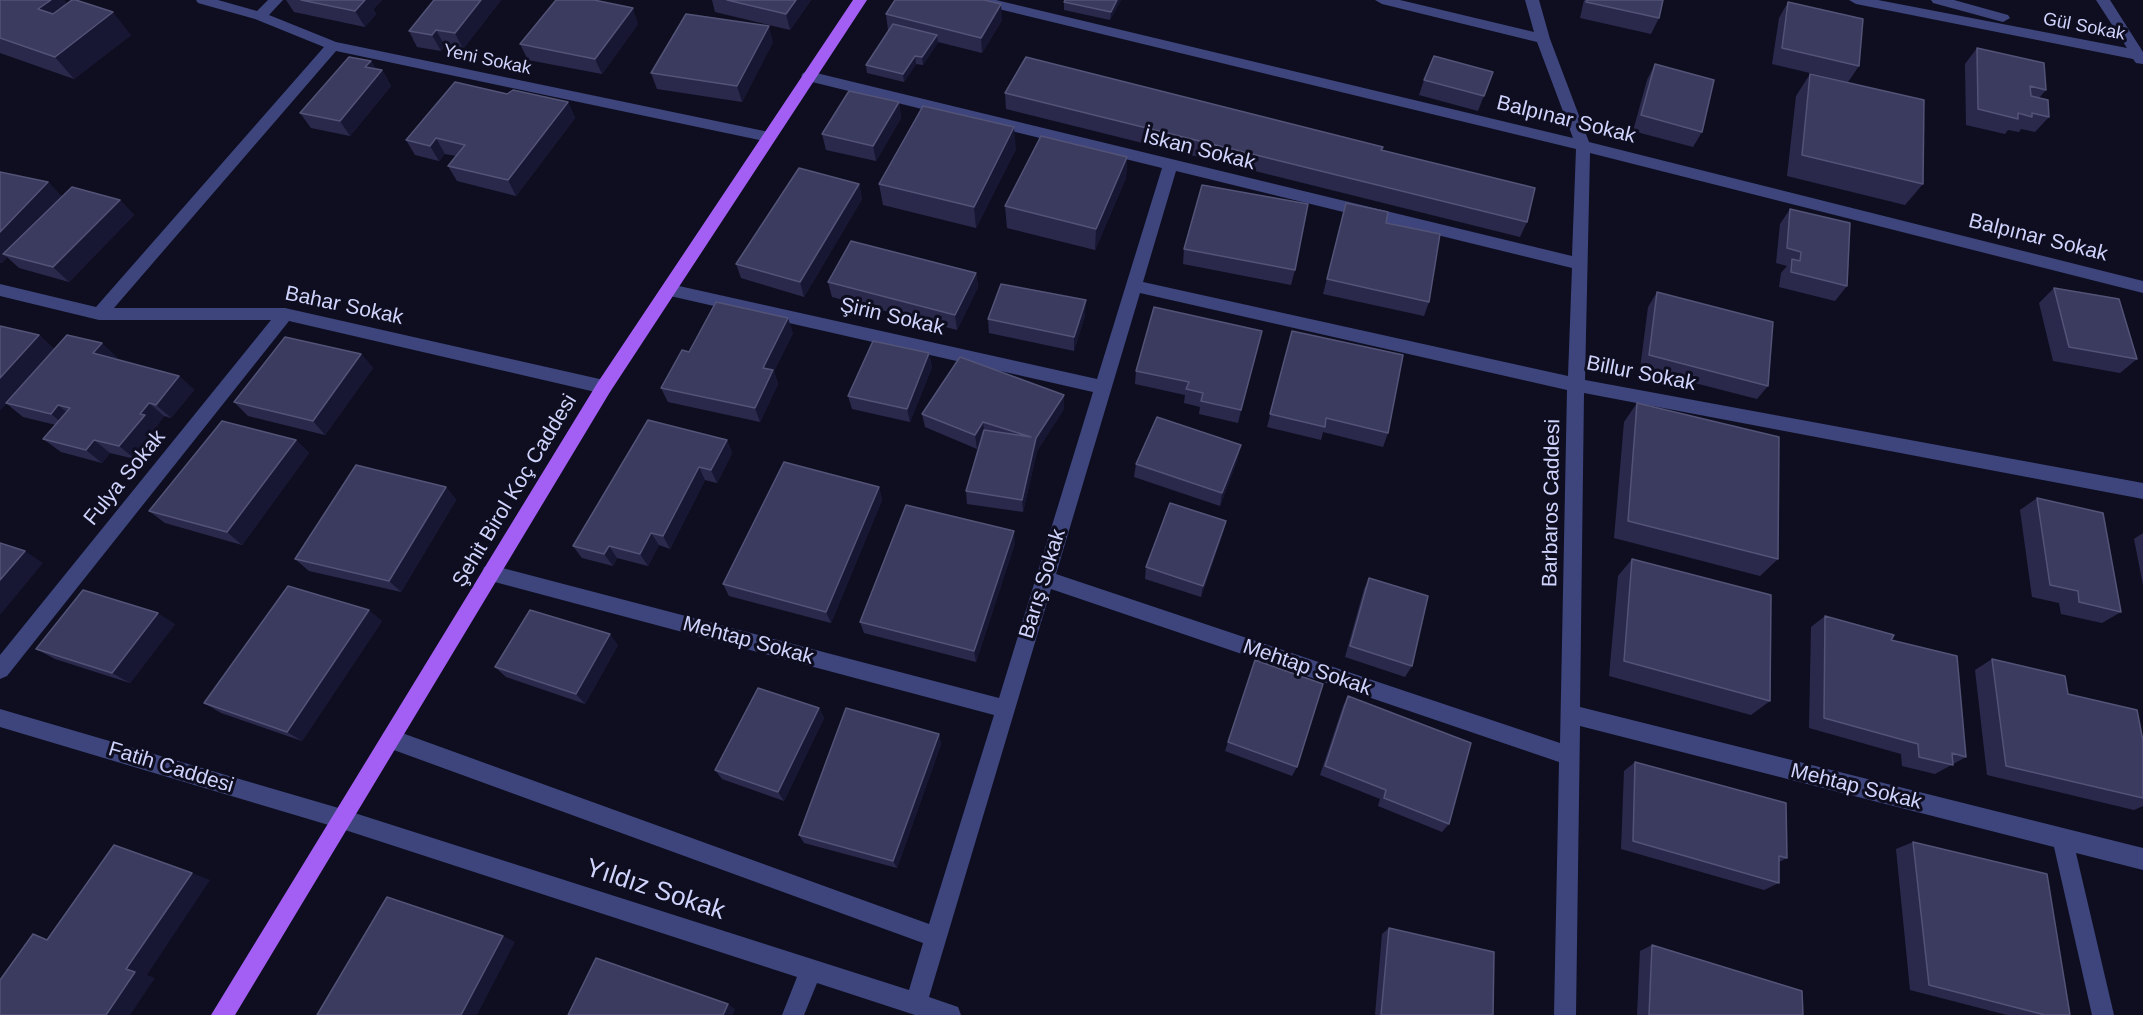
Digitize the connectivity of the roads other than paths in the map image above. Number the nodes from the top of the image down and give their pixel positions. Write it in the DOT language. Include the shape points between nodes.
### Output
graph roads {
  1 [pos="203,0"];
  2 [pos="276,0"];
  3 [pos="860,0"];
  4 [pos="978,0"];
  5 [pos="1382,0"];
  6 [pos="1532,0"];
  7 [pos="1856,0"];
  8 [pos="1938,0"];
  9 [pos="2103,0"];
  10 [pos="260,16"];
  11 [pos="1543,39"];
  12 [pos="333,46"];
  13 [pos="2140,60"];
  14 [pos="808,76"];
  15 [pos="769,137"];
  16 [pos="1583,146"];
  17 [pos="1171,164"];
  18 [pos="1580,264"];
  19 [pos="1134,286"];
  20 [pos="2143,287"];
  21 [pos="0,290"];
  22 [pos="670,290"];
  23 [pos="99,314"];
  24 [pos="285,314"];
  25 [pos="1576,385"];
  26 [pos="604,387"];
  27 [pos="1103,387"];
  28 [pos="2143,491"];
  29 [pos="491,573"];
  30 [pos="1045,579"];
  31 [pos="0,670"];
  32 [pos="1005,709"];
  33 [pos="1570,714"];
  34 [pos="0,717"];
  35 [pos="391,739"];
  36 [pos="1569,756"];
  37 [pos="342,819"];
  38 [pos="2063,840"];
  39 [pos="2143,859"];
  40 [pos="936,937"];
  41 [pos="811,970"];
  42 [pos="916,1004"];
  43 [pos="222,1015"];
  44 [pos="794,1015"];
  45 [pos="950,1015"];
  46 [pos="1565,1015"];
  47 [pos="2103,1015"];
  1 -- 10 [label="street, Yeni Sokak"];
  2 -- 10 [label="street"];
  3 -- 14 [label="main road, Şehit Birol Koç Caddesi"];
  4 -- 16 [label="street, Balpınar Sokak"];
  5 -- 11 [label="street"];
  6 -- 11 [label="street, Barbaros Caddesi"];
  7 -- 13 [label="street, Gül Sokak"];
  8 -- 13 [label="street, Gül Sokak"];
  9 -- 13 [label="street"];
  10 -- 12 [label="street, Yeni Sokak"];
  11 -- 16 [label="street, Barbaros Caddesi"];
  12 -- 15 [label="street, Yeni Sokak"];
  12 -- 23 [label="street"];
  14 -- 15 [label="main road, Şehit Birol Koç Caddesi"];
  14 -- 17 [label="street, İskan Sokak"];
  15 -- 22 [label="main road, Şehit Birol Koç Caddesi"];
  16 -- 18 [label="street, Barbaros Caddesi"];
  16 -- 20 [label="street, Balpınar Sokak"];
  17 -- 18 [label="street, İskan Sokak"];
  17 -- 19 [label="street, Barış Sokak"];
  18 -- 25 [label="street, Barbaros Caddesi"];
  19 -- 25 [label="street, Billur Sokak"];
  19 -- 27 [label="street, Barış Sokak"];
  21 -- 23 [label="street, Bahar Sokak"];
  22 -- 26 [label="main road, Şehit Birol Koç Caddesi"];
  22 -- 27 [label="street, Şirin Sokak"];
  23 -- 24 [label="street, Bahar Sokak"];
  24 -- 26 [label="street, Bahar Sokak"];
  24 -- 31 [label="street, Fulya Sokak"];
  25 -- 28 [label="street, Billur Sokak"];
  25 -- 33 [label="street, Barbaros Caddesi"];
  26 -- 29 [label="main road, Şehit Birol Koç Caddesi"];
  27 -- 30 [label="street, Barış Sokak"];
  29 -- 32 [label="street, Mehtap Sokak"];
  29 -- 35 [label="main road, Şehit Birol Koç Caddesi"];
  30 -- 32 [label="street, Barış Sokak"];
  30 -- 36 [label="street, Mehtap Sokak"];
  32 -- 40 [label="street, Barış Sokak"];
  33 -- 36 [label="street, Barbaros Caddesi"];
  33 -- 38 [label="street, Mehtap Sokak"];
  34 -- 37 [label="street, Fatih Caddesi"];
  35 -- 37 [label="main road, Şehit Birol Koç Caddesi"];
  35 -- 40 [label="street"];
  36 -- 46 [label="street, Barbaros Caddesi"];
  37 -- 41 [label="street, Yıldız Sokak"];
  37 -- 43 [label="main road, Şehit Birol Koç Caddesi"];
  38 -- 39 [label="street, Mehtap Sokak"];
  38 -- 47 [label="street"];
  40 -- 42 [label="street, Barış Sokak"];
  41 -- 42 [label="street, Yıldız Sokak"];
  41 -- 44 [label="street"];
  42 -- 45 [label="street, Yıldız Sokak"];
}
